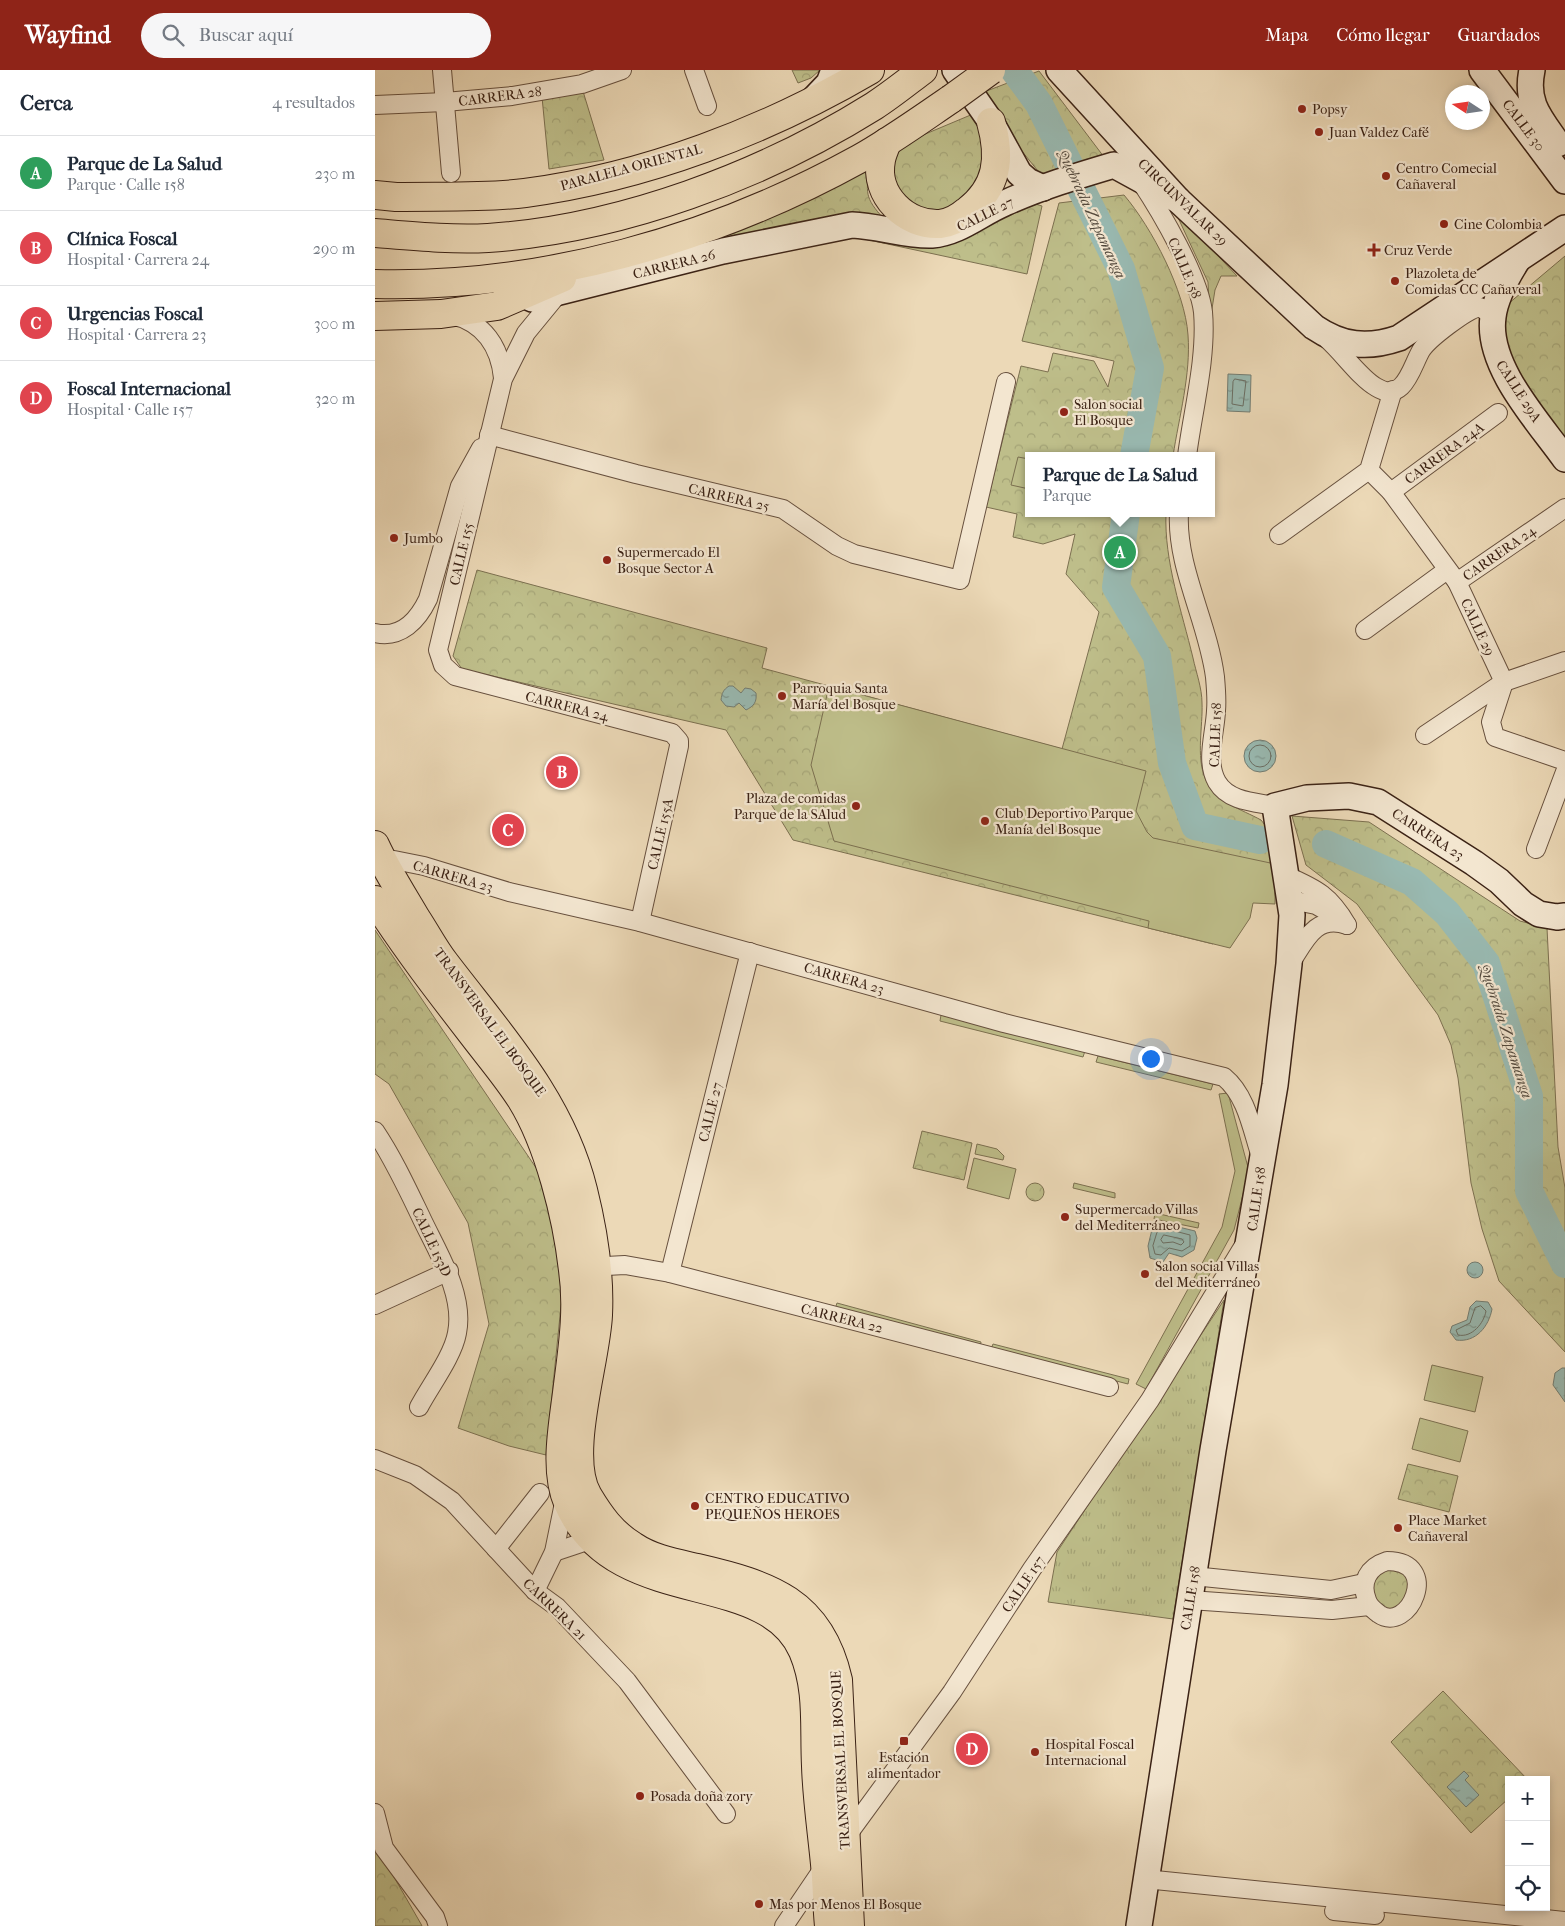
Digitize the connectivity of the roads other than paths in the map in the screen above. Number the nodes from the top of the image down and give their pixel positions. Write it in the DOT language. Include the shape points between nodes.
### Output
graph roads {
  1 [pos="441,70"];
  2 [pos="622,70"];
  3 [pos="694,70"];
  4 [pos="834,70"];
  5 [pos="870,70"];
  6 [pos="923,70"];
  7 [pos="955,70"];
  8 [pos="991,70"];
  9 [pos="1059,70"];
  10 [pos="1519,70"];
  11 [pos="1532,70"];
  12 [pos="1483,72"];
  13 [pos="580,77"];
  14 [pos="445,102"];
  15 [pos="810,104"];
  16 [pos="375,105"];
  17 [pos="707,106"];
  18 [pos="1103,121"];
  19 [pos="991,122"];
  20 [pos="887,142"];
  21 [pos="1565,154"];
  22 [pos="1106,168"];
  23 [pos="451,173"];
  24 [pos="1138,177"];
  25 [pos="1565,181"];
  26 [pos="1045,187"];
  27 [pos="524,193"];
  28 [pos="375,196"];
  29 [pos="1178,200"];
  30 [pos="375,212"];
  31 [pos="852,225"];
  32 [pos="1565,228"];
  33 [pos="375,233"];
  34 [pos="631,252"];
  35 [pos="1517,260"];
  36 [pos="375,284"];
  37 [pos="558,294"];
  38 [pos="497,306"];
  39 [pos="441,314"];
  40 [pos="375,316"];
  41 [pos="1493,316"];
  42 [pos="1314,327"];
  43 [pos="503,379"];
  44 [pos="1006,382"];
  45 [pos="1393,390"];
  46 [pos="1498,413"];
  47 [pos="489,435"];
  48 [pos="1188,452"];
  49 [pos="1563,454"];
  50 [pos="1369,470"];
  51 [pos="1391,492"];
  52 [pos="1565,508"];
  53 [pos="1179,517"];
  54 [pos="1279,535"];
  55 [pos="1452,576"];
  56 [pos="1365,630"];
  57 [pos="375,633"];
  58 [pos="1565,660"];
  59 [pos="448,672"];
  60 [pos="1504,682"];
  61 [pos="1425,735"];
  62 [pos="679,746"];
  63 [pos="1565,761"];
  64 [pos="1565,772"];
  65 [pos="1275,806"];
  66 [pos="1536,849"];
  67 [pos="377,855"];
  68 [pos="1287,876"];
  69 [pos="375,900"];
  70 [pos="1291,900"];
  71 [pos="1565,916"];
  72 [pos="640,922"];
  73 [pos="1347,925"];
  74 [pos="750,952"];
  75 [pos="1289,964"];
  76 [pos="375,1131"];
  77 [pos="1262,1159"];
  78 [pos="1251,1234"];
  79 [pos="585,1267"];
  80 [pos="449,1271"];
  81 [pos="670,1273"];
  82 [pos="375,1305"];
  83 [pos="1109,1387"];
  84 [pos="419,1407"];
  85 [pos="375,1459"];
  86 [pos="553,1496"];
  87 [pos="590,1540"];
  88 [pos="495,1549"];
  89 [pos="553,1552"];
  90 [pos="1364,1583"];
  91 [pos="1192,1588"];
  92 [pos="535,1591"];
  93 [pos="1369,1606"];
  94 [pos="375,1813"];
  95 [pos="726,1814"];
  96 [pos="845,1839"];
  97 [pos="825,1866"];
  98 [pos="1145,1879"];
  99 [pos="1334,1912"];
  100 [pos="1565,1921"];
  101 [pos="1509,1923"];
  102 [pos="1540,1923"];
  103 [pos="438,1926"];
  104 [pos="785,1926"];
  105 [pos="829,1926"];
  106 [pos="851,1926"];
  107 [pos="1139,1926"];
  1 -- 14 [label="street"];
  2 -- 13 [label="street, CARRERA 28"];
  3 -- 17 [label="street"];
  4 -- 15 [label="street" via="829,83"];
  5 -- 15 [label="main road, PARALELA ORIENTAL"];
  6 -- 33 [label="main road" via="875,105 816,139 739,175 655,206 535,234 486,238"];
  7 -- 19 [label="street"];
  8 -- 20 [label="main road, bridge"];
  9 -- 18 [label="street, CIRCUNVALAR 29"];
  10 -- 12 [label="street" via="1498,75"];
  11 -- 21 [label="street, CALLE 30" via="1530,99"];
  12 -- 25 [label="street, CALLE 30"];
  13 -- 14 [label="street, CARRERA 28" via="512,96"];
  14 -- 16 [label="street, CARRERA 28"];
  14 -- 23 [label="street"];
  15 -- 27 [label="main road, PARALELA ORIENTAL" via="708,148 593,180"];
  18 -- 22 [label="street" via="1115,148"];
  18 -- 29 [label="street, CIRCUNVALAR 29"];
  19 -- 20 [label="main road" via="997,143 997,165 990,186 977,204 960,217 941,224 921,223 903,214 889,200 881,181 880,161"];
  19 -- 26 [label="street" via="1019,173 1028,181"];
  20 -- 34 [label="main road" via="805,187 749,212"];
  22 -- 24 [label="street"];
  22 -- 26 [label="street, CALLE 27"];
  24 -- 29 [label="street"];
  24 -- 48 [label="street, CALLE 158" via="1189,270 1203,310 1204,338"];
  26 -- 31 [label="street, CALLE 27" via="1004,203 955,230 933,235"];
  27 -- 28 [label="main road, PARALELA ORIENTAL"];
  27 -- 30 [label="main road"];
  29 -- 42 [label="street, CIRCUNVALAR 29"];
  31 -- 37 [label="street, CARRERA 26" via="723,251"];
  32 -- 35 [label="street"];
  34 -- 36 [label="main road" via="513,276 453,282"];
  34 -- 38 [label="main road"];
  35 -- 41 [label="street" via="1502,288"];
  35 -- 42 [label="street" via="1399,338 1382,344 1346,344"];
  37 -- 38 [label="street, CARRERA 26"];
  37 -- 43 [label="street, CALLE 155" via="526,333"];
  38 -- 39 [label="main road"];
  39 -- 40 [label="main road"];
  39 -- 43 [label="street, CALLE 155" via="471,322 485,332 498,353"];
  41 -- 45 [label="street" via="1480,308 1469,311 1423,348 1405,383"];
  41 -- 49 [label="street, CALLE 29A" via="1492,333 1500,365"];
  42 -- 45 [label="street" via="1375,387"];
  43 -- 47 [label="street, CALLE 155"];
  44 -- 47 [label="street, CARRERA 25" via="960,580 854,554 783,510"];
  45 -- 50 [label="street"];
  46 -- 51 [label="street, CARRERA 24A"];
  47 -- 57 [label="street, CALLE 155" via="460,486 422,613 395,633"];
  47 -- 59 [label="street, CALLE 155" via="438,650"];
  50 -- 51 [label="street, CALLE 29"];
  50 -- 54 [label="street"];
  51 -- 55 [label="street, CALLE 29"];
  52 -- 55 [label="street, CARRERA 24"];
  53 -- 65 [label="street, CALLE 158" via="1184,555 1209,640 1215,678 1213,773 1227,793 1238,799"];
  55 -- 56 [label="street, CARRERA 24"];
  55 -- 60 [label="street, CALLE 29"];
  58 -- 60 [label="street"];
  59 -- 62 [label="street, CARRERA 24" via="463,679 672,732 677,736"];
  60 -- 61 [label="street"];
  60 -- 63 [label="street" via="1491,722 1495,737"];
  62 -- 72 [label="street, CALLE 155A"];
  64 -- 66 [label="street"];
  65 -- 68 [label="street, CALLE 158"];
  65 -- 71 [label="street, CARRERA 23" via="1307,798 1349,796 1378,802 1474,863 1539,914"];
  67 -- 72 [label="street, CARRERA 23" via="509,892"];
  67 -- 79 [label="main road, TRANSVERSAL EL BOSQUE" via="442,960 536,1082 554,1113 583,1190"];
  68 -- 70 [label="street, CALLE 158"];
  68 -- 73 [label="street" via="1321,892"];
  69 -- 79 [label="main road, TRANSVERSAL EL BOSQUE" via="418,963 521,1099 538,1131"];
  70 -- 73 [label="street" via="1327,909"];
  70 -- 75 [label="street, CALLE 158"];
  72 -- 74 [label="street, CARRERA 23"];
  73 -- 75 [label="street" via="1335,921 1320,924"];
  74 -- 77 [label="street, CARRERA 23" via="1004,1023 1224,1077 1235,1086 1241,1097"];
  74 -- 81 [label="street, CALLE 27"];
  75 -- 77 [label="street, CALLE 158" via="1275,1084"];
  76 -- 80 [label="street, CALLE 153D" via="395,1160"];
  77 -- 78 [label="street, CALLE 158"];
  78 -- 91 [label="street, CALLE 158"];
  78 -- 96 [label="street, CALLE 157" via="1150,1400 951,1692"];
  79 -- 81 [label="street, CARRERA 22" via="625,1265"];
  79 -- 86 [label="main road, TRANSVERSAL EL BOSQUE" via="576,1302"];
  79 -- 96 [label="main road, TRANSVERSAL EL BOSQUE" via="598,1316 579,1448 581,1479 586,1493 604,1521 634,1547 659,1559 768,1589 787,1599 823,1635 833,1657 838,1680"];
  80 -- 82 [label="street"];
  80 -- 84 [label="street, CALLE 153D" via="457,1309 457,1333 450,1353"];
  81 -- 83 [label="street, CARRERA 22"];
  85 -- 88 [label="street, CARRERA 21" via="415,1474 452,1501"];
  86 -- 87 [label="main road, TRANSVERSAL EL BOSQUE"];
  86 -- 88 [label="street"];
  86 -- 89 [label="street"];
  87 -- 89 [label="street"];
  87 -- 97 [label="main road, TRANSVERSAL EL BOSQUE" via="616,1558 661,1579 740,1600 766,1611 793,1635 802,1648 816,1697 816,1767"];
  88 -- 92 [label="street, CARRERA 21"];
  89 -- 92 [label="street"];
  90 -- 91 [label="street" via="1331,1590"];
  90 -- 93 [label="street"];
  90 -- 93 [label="street" via="1379,1563 1395,1561 1410,1569 1417,1584 1415,1600 1403,1612 1383,1617"];
  91 -- 93 [label="street" via="1332,1610"];
  91 -- 98 [label="street, CALLE 158"];
  92 -- 95 [label="street, CARRERA 21" via="557,1607 627,1682"];
  94 -- 103 [label="street" via="384,1848 435,1917"];
  96 -- 97 [label="street, CALLE 157"];
  96 -- 106 [label="main road, TRANSVERSAL EL BOSQUE"];
  97 -- 104 [label="street, CALLE 157"];
  97 -- 105 [label="main road, TRANSVERSAL EL BOSQUE"];
  98 -- 101 [label="street"];
  98 -- 107 [label="street, CALLE 158"];
  99 -- 101 [label="street"];
  100 -- 102 [label="street"];
  101 -- 102 [label="street"];
}
